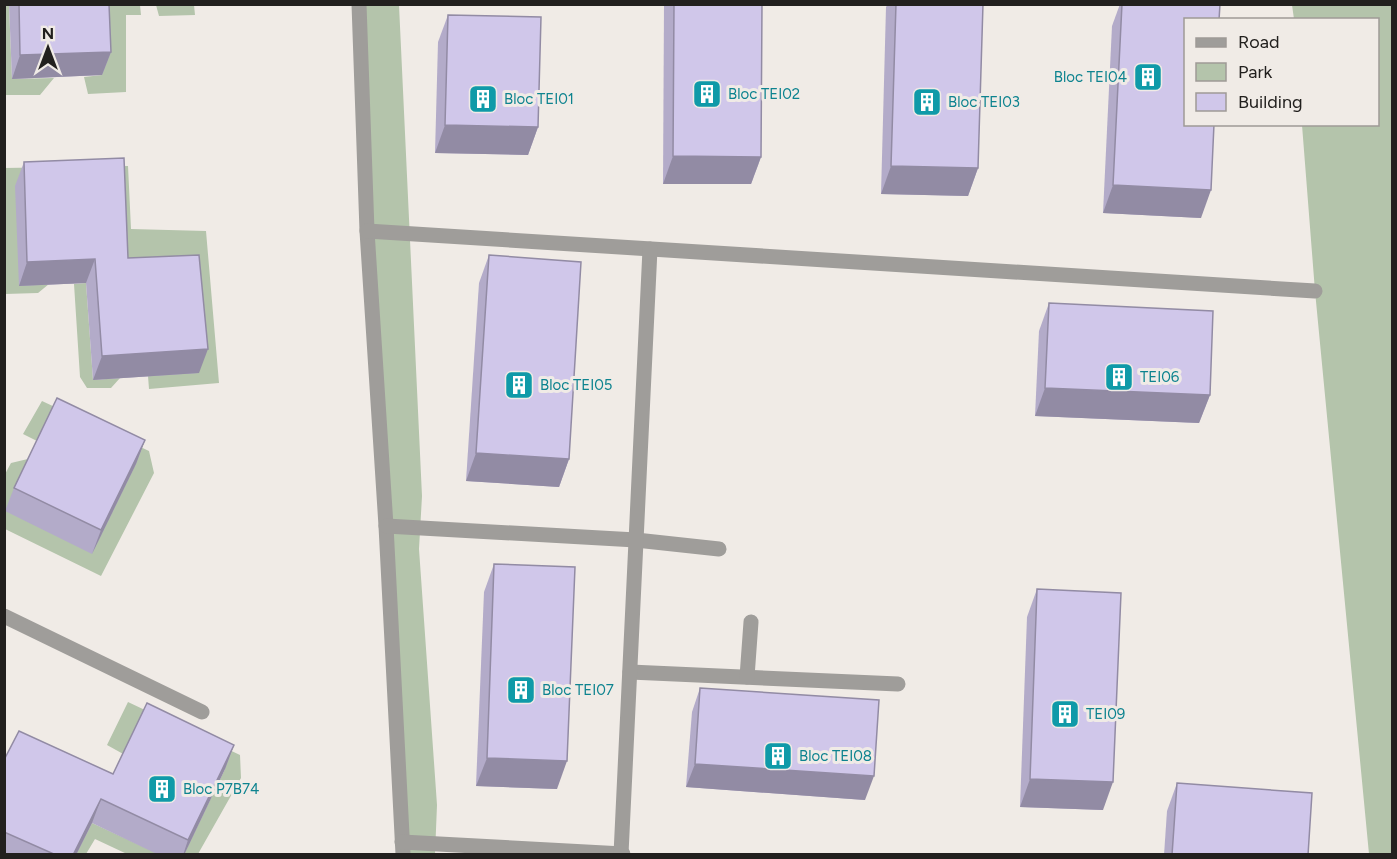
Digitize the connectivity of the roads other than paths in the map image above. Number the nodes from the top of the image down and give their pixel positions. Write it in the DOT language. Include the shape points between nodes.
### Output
graph roads {
  1 [pos="360,4"];
  2 [pos="367,231"];
  3 [pos="650,249"];
  4 [pos="1315,291"];
  5 [pos="386,526"];
  6 [pos="636,540"];
  7 [pos="719,549"];
  8 [pos="4,616"];
  9 [pos="752,622"];
  10 [pos="630,672"];
  11 [pos="747,677"];
  12 [pos="898,684"];
  13 [pos="202,712"];
  14 [pos="402,848"];
  15 [pos="622,855"];
  1 -- 2 [label="street"];
  2 -- 3 [label="street"];
  2 -- 5 [label="street"];
  3 -- 4 [label="street"];
  3 -- 6 [label="street"];
  5 -- 6 [label="street"];
  5 -- 14 [label="street"];
  6 -- 7 [label="street"];
  6 -- 10 [label="street"];
  8 -- 13 [label="street"];
  9 -- 11 [label="street"];
  10 -- 11 [label="street"];
  10 -- 15 [label="street"];
  11 -- 12 [label="street"];
  14 -- 15 [label="street"];
}
